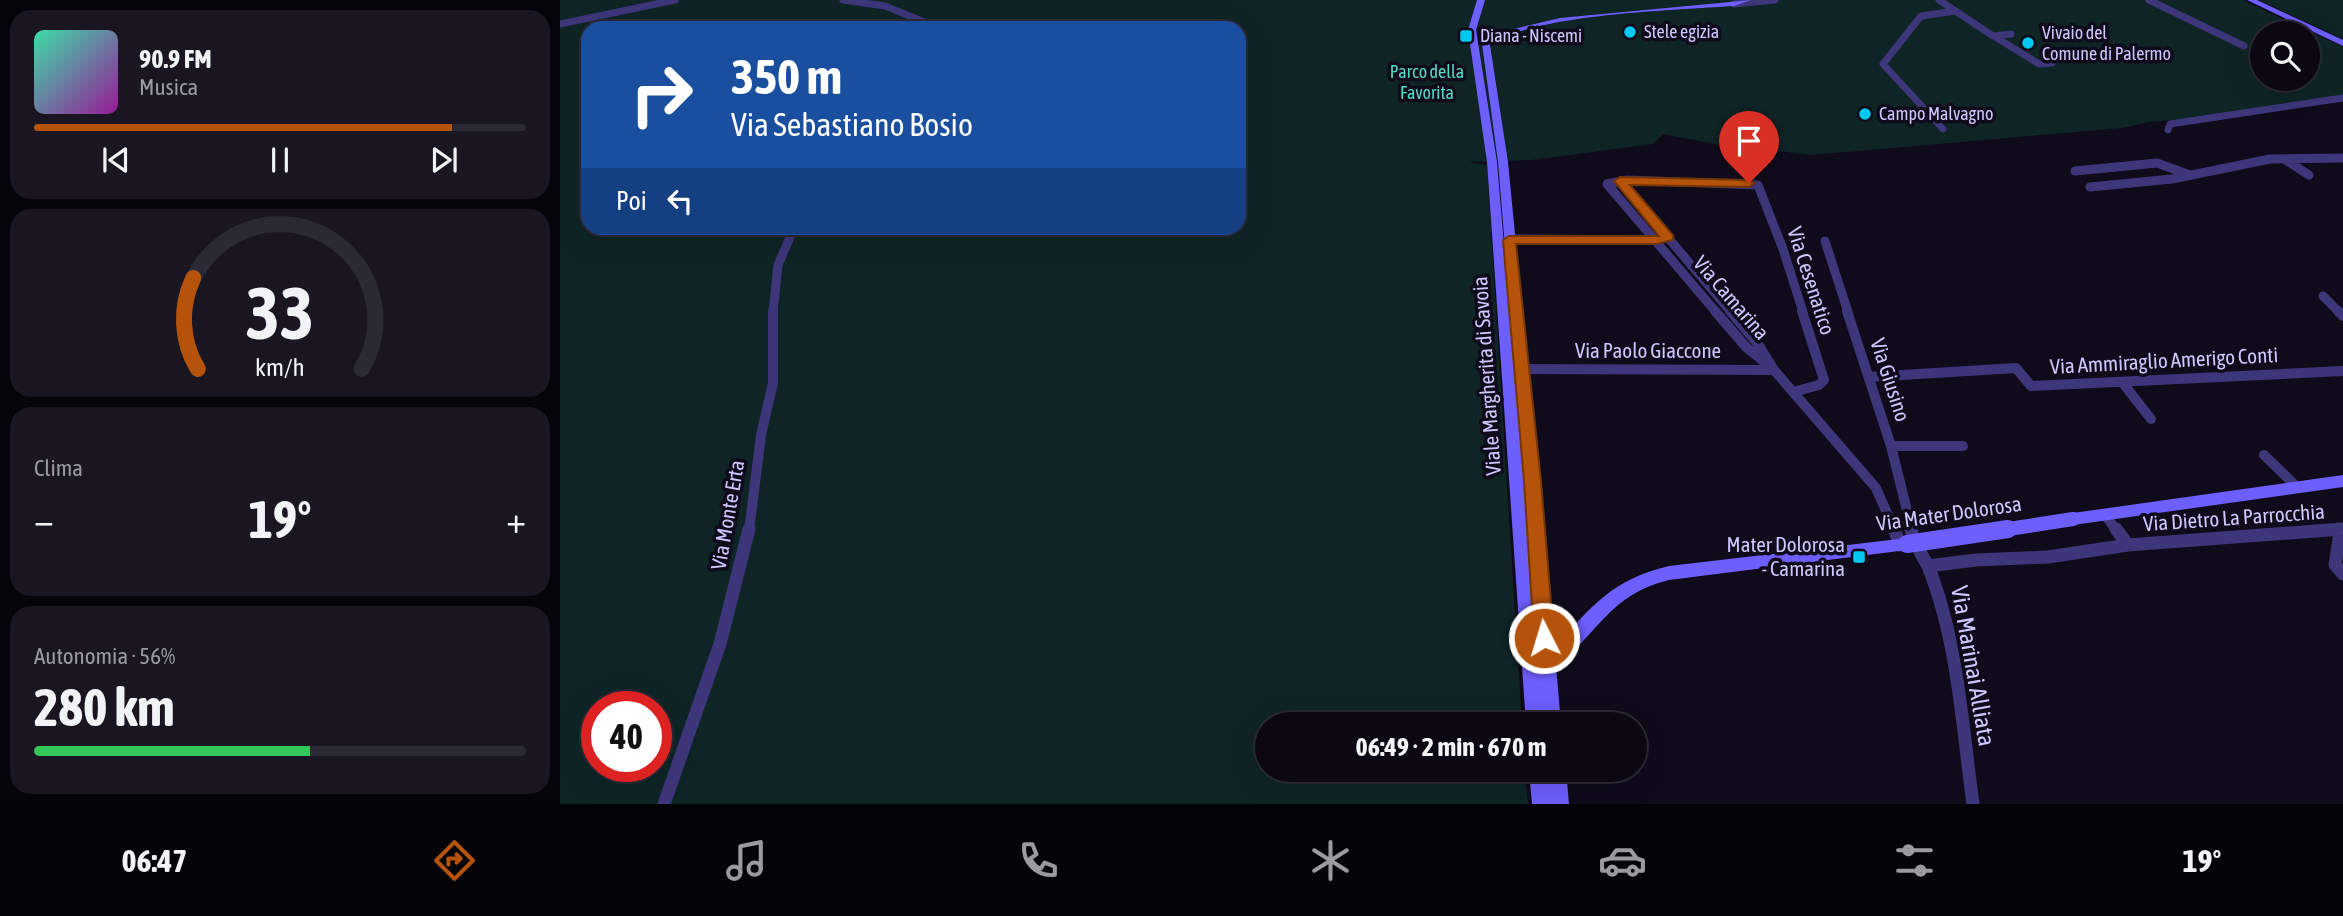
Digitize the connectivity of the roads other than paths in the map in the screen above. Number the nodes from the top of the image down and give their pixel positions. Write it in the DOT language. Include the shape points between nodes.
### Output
graph roads {
  1 [pos="676,0"];
  2 [pos="843,0"];
  3 [pos="1481,0"];
  4 [pos="1746,0"];
  5 [pos="1772,0"];
  6 [pos="1939,0"];
  7 [pos="2149,0"];
  8 [pos="2251,0"];
  9 [pos="1734,4"];
  10 [pos="1955,11"];
  11 [pos="922,21"];
  12 [pos="560,24"];
  13 [pos="1472,25"];
  14 [pos="1505,31"];
  15 [pos="2011,34"];
  16 [pos="1997,38"];
  17 [pos="2343,43"];
  18 [pos="2244,46"];
  19 [pos="2052,63"];
  20 [pos="2343,98"];
  21 [pos="1943,129"];
  22 [pos="2168,130"];
  23 [pos="2284,159"];
  24 [pos="2341,159"];
  25 [pos="2075,171"];
  26 [pos="2190,175"];
  27 [pos="2309,175"];
  28 [pos="1620,181"];
  29 [pos="1607,184"];
  30 [pos="2090,187"];
  31 [pos="790,235"];
  32 [pos="1668,238"];
  33 [pos="1509,240"];
  34 [pos="1656,240"];
  35 [pos="1825,241"];
  36 [pos="2323,296"];
  37 [pos="2343,316"];
  38 [pos="1522,369"];
  39 [pos="1774,370"];
  40 [pos="2343,371"];
  41 [pos="1869,377"];
  42 [pos="2122,382"];
  43 [pos="1793,392"];
  44 [pos="2151,419"];
  45 [pos="1891,446"];
  46 [pos="1963,446"];
  47 [pos="2264,455"];
  48 [pos="2343,481"];
  49 [pos="2297,487"];
  50 [pos="2105,515"];
  51 [pos="2340,529"];
  52 [pos="1910,543"];
  53 [pos="2128,545"];
  54 [pos="1928,566"];
  55 [pos="2343,574"];
  56 [pos="1538,660"];
  57 [pos="1534,712"];
  58 [pos="1549,712"];
  59 [pos="1540,782"];
  60 [pos="1557,782"];
  61 [pos="664,804"];
  62 [pos="1542,804"];
  63 [pos="1559,804"];
  64 [pos="1973,804"];
  1 -- 12 [label="street"];
  2 -- 11 [label="street" via="885,6"];
  3 -- 13 [label="street"];
  4 -- 9 [label="street"];
  5 -- 9 [label="street"];
  6 -- 10 [label="street"];
  7 -- 18 [label="street"];
  8 -- 17 [label="street"];
  9 -- 14 [label="street" via="1563,19"];
  10 -- 16 [label="street"];
  10 -- 21 [label="street" via="1921,16 1883,64"];
  13 -- 14 [label="street" via="1485,33"];
  13 -- 56 [label="street, Viale Margherita di Savoia" via="1492,162"];
  14 -- 33 [label="street, Viale Margherita di Savoia" via="1489,38 1486,51"];
  15 -- 16 [label="street"];
  16 -- 19 [label="street" via="2039,64"];
  20 -- 22 [label="street" via="2170,124"];
  23 -- 24 [label="street"];
  23 -- 26 [label="street"];
  23 -- 27 [label="street"];
  25 -- 26 [label="street" via="2157,163"];
  26 -- 30 [label="street"];
  28 -- 29 [label="street, Via Cesenatico"];
  28 -- 32 [label="street, Via Camarina"];
  28 -- 43 [label="street, Via Cesenatico" via="1758,185 1824,380"];
  29 -- 34 [label="street, Via Camarina"];
  31 -- 61 [label="street, Via Monte Erta" via="774,281 772,385 746,546 711,673"];
  32 -- 34 [label="street"];
  32 -- 39 [label="street, Via Camarina" via="1758,344"];
  33 -- 34 [label="street"];
  33 -- 38 [label="street, Viale Margherita di Savoia"];
  34 -- 39 [label="street, Via Camarina" via="1746,347"];
  35 -- 41 [label="street, Via Giusino"];
  36 -- 37 [label="street"];
  38 -- 39 [label="street, Via Paolo Giaccone"];
  38 -- 56 [label="street, Viale Margherita di Savoia"];
  39 -- 43 [label="street, Via Camarina"];
  40 -- 42 [label="street, Via Ammiraglio Amerigo Conti"];
  41 -- 42 [label="street, Via Ammiraglio Amerigo Conti" via="2016,368 2031,386"];
  41 -- 45 [label="street, Via Giusino"];
  42 -- 44 [label="street"];
  43 -- 52 [label="street, Via Camarina" via="1876,488"];
  45 -- 46 [label="street"];
  45 -- 52 [label="street, Via Giusino"];
  47 -- 49 [label="street"];
  48 -- 49 [label="street, Via Mater Dolorosa"];
  49 -- 50 [label="street, Via Mater Dolorosa"];
  50 -- 52 [label="street, Via Mater Dolorosa, bridge"];
  50 -- 53 [label="street"];
  51 -- 53 [label="street, Via Dietro La Parrocchia"];
  51 -- 55 [label="street" via="2335,565"];
  52 -- 54 [label="street, Via Giusino"];
  52 -- 56 [label="street, Via Mater Dolorosa" via="1653,576 1614,594 1560,653"];
  53 -- 54 [label="street, Via Marinai Alliata" via="2049,557"];
  54 -- 64 [label="street, Via Marinai Alliata" via="1951,645"];
  56 -- 57 [label="street, Via Mater Dolorosa" via="1532,677"];
  56 -- 58 [label="street, Viale Margherita di Savoia"];
  59 -- 62 [label="street"];
  60 -- 63 [label="street"];
}
